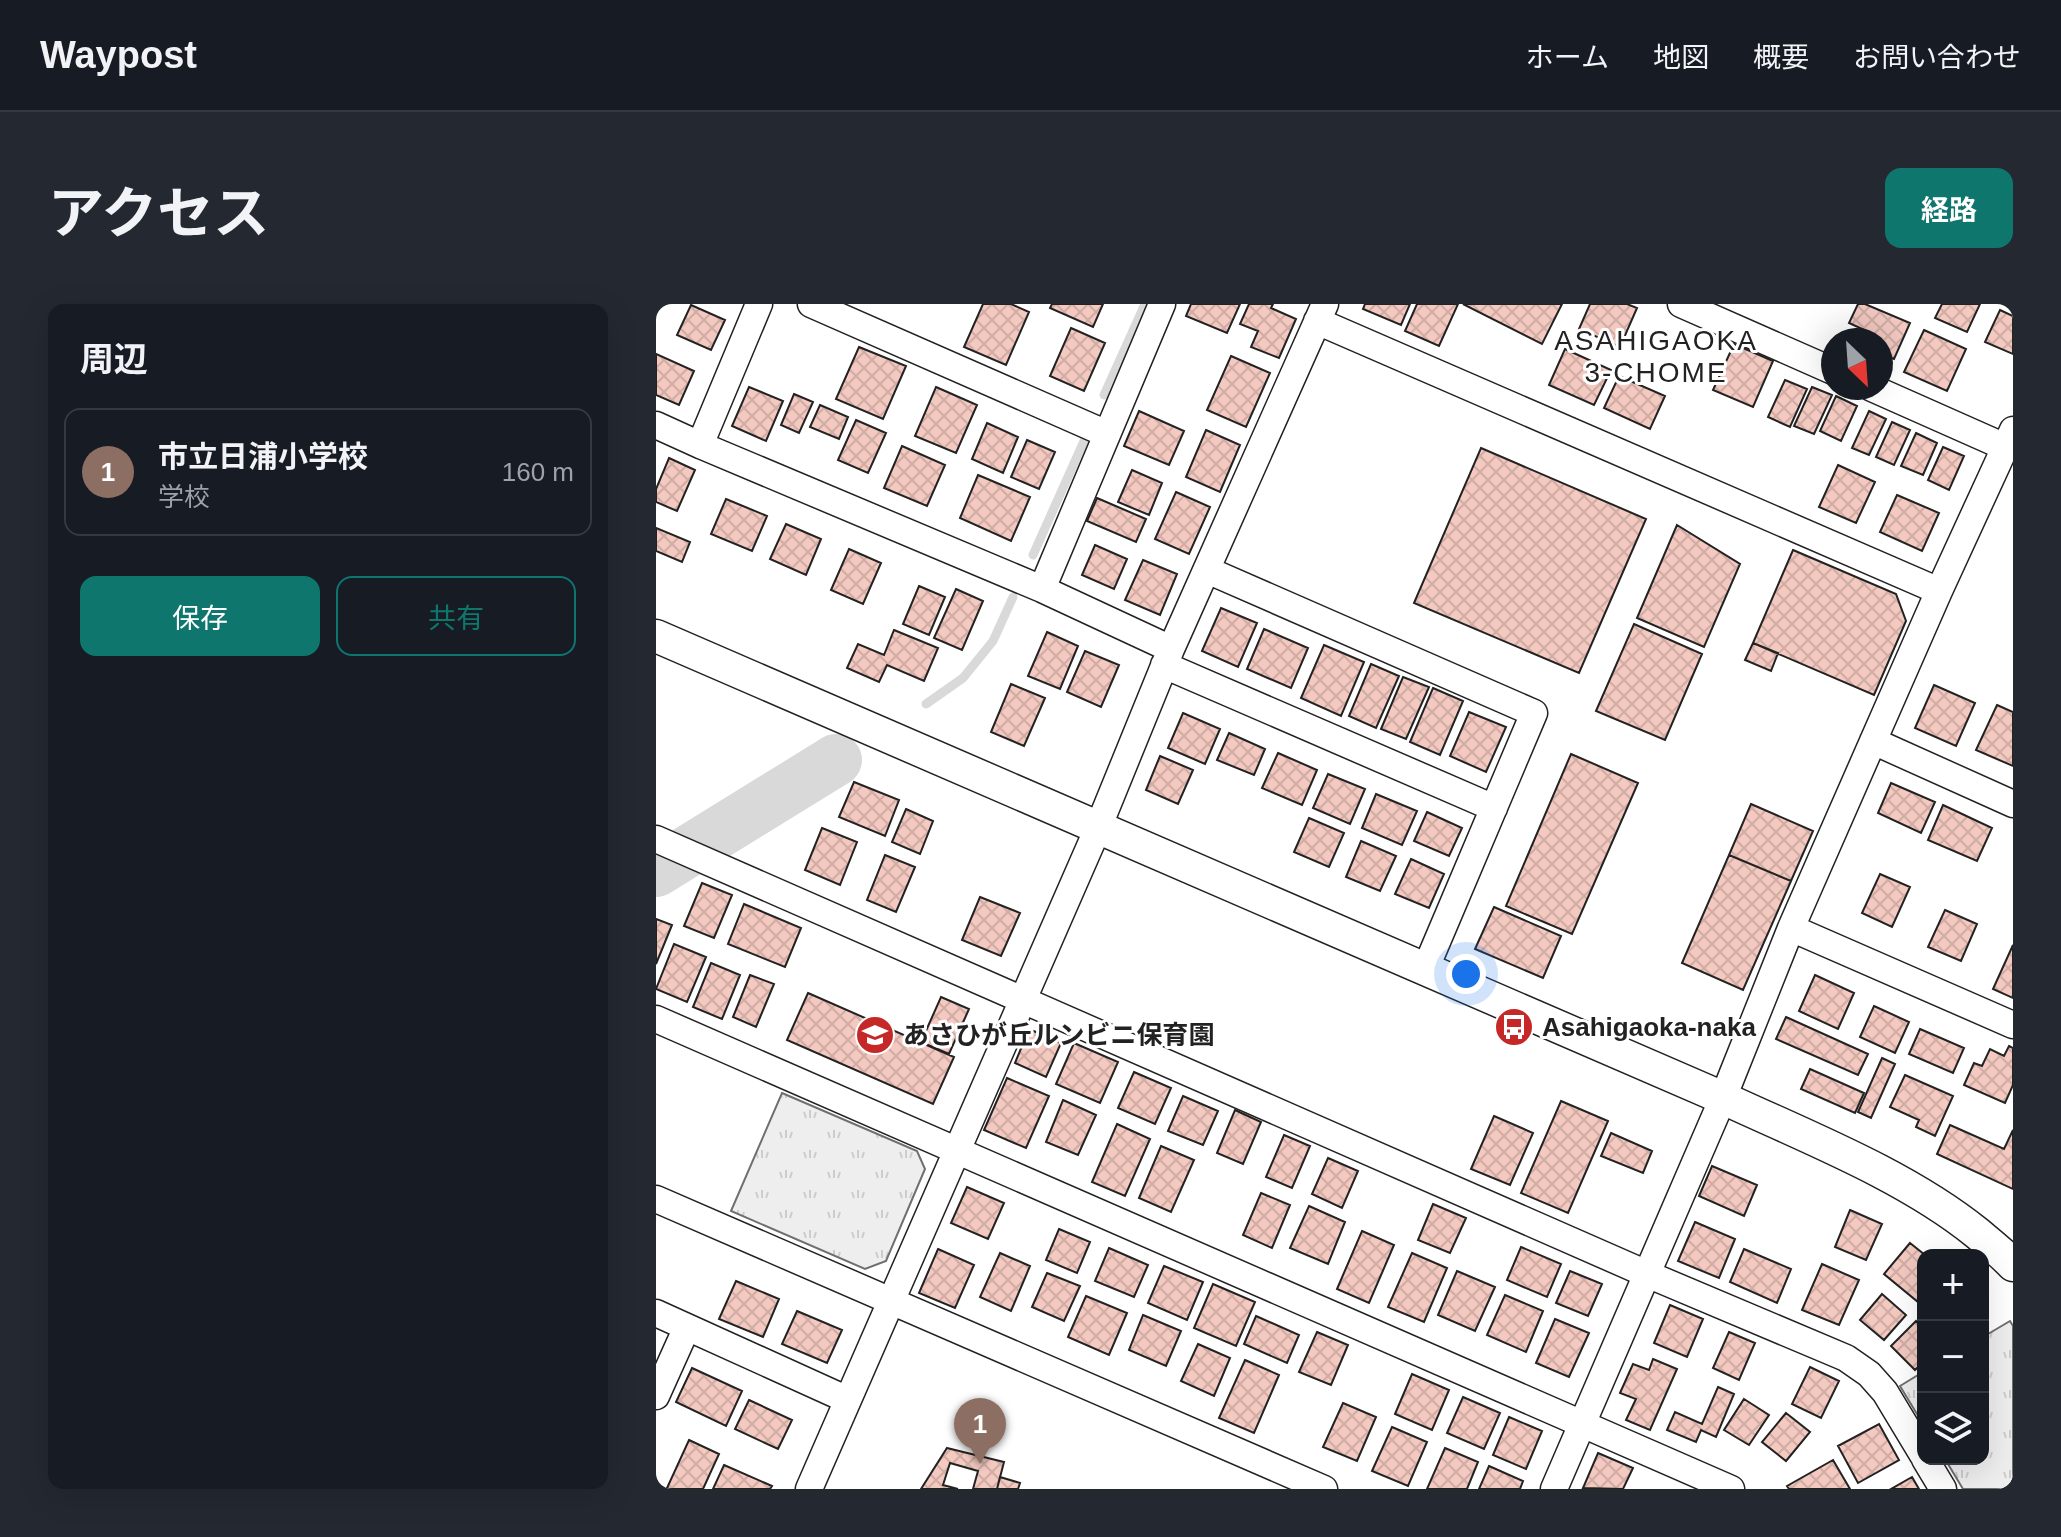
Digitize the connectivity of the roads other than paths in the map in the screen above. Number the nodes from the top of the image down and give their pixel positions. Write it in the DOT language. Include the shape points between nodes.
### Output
graph roads {
  1 [pos="759,304"];
  2 [pos="811,304"];
  3 [pos="1162,304"];
  4 [pos="1681,304"];
  5 [pos="1321,313"];
  6 [pos="1821,366"];
  7 [pos="1893,396"];
  8 [pos="656,425"];
  9 [pos="1107,434"];
  10 [pos="2009,439"];
  11 [pos="700,445"];
  12 [pos="1207,570"];
  13 [pos="1042,589"];
  14 [pos="1939,591"];
  15 [pos="656,636"];
  16 [pos="1168,657"];
  17 [pos="1873,741"];
  18 [pos="2013,804"];
  19 [pos="1494,808"];
  20 [pos="1098,828"];
  21 [pos="677,848"];
  22 [pos="1791,928"];
  23 [pos="1425,970"];
  24 [pos="1023,1000"];
  25 [pos="656,1019"];
  26 [pos="2013,1025"];
  27 [pos="1723,1098"];
  28 [pos="957,1151"];
  29 [pos="656,1199"];
  30 [pos="2010,1254"];
  31 [pos="1647,1274"];
  32 [pos="892,1300"];
  33 [pos="656,1313"];
  34 [pos="687,1327"];
  35 [pos="656,1396"];
  36 [pos="848,1400"];
  37 [pos="1582,1424"];
  38 [pos="1917,1445"];
  39 [pos="1929,1465"];
  40 [pos="809,1489"];
  41 [pos="1324,1489"];
  42 [pos="1554,1489"];
  43 [pos="1731,1489"];
  44 [pos="1943,1489"];
  1 -- 11 [label="street"];
  2 -- 9 [label="street"];
  3 -- 9 [label="street"];
  4 -- 6 [label="street"];
  5 -- 12 [label="street"];
  5 -- 14 [label="street"];
  7 -- 10 [label="street"];
  8 -- 11 [label="street"];
  9 -- 13 [label="street"];
  10 -- 14 [label="street"];
  11 -- 13 [label="street"];
  12 -- 16 [label="street"];
  12 -- 19 [label="street" via="1534,713"];
  13 -- 16 [label="street"];
  14 -- 17 [label="street"];
  15 -- 20 [label="street"];
  16 -- 19 [label="street"];
  16 -- 20 [label="street"];
  17 -- 18 [label="street"];
  17 -- 22 [label="street"];
  19 -- 23 [label="street"];
  20 -- 23 [label="street"];
  20 -- 24 [label="street"];
  21 -- 24 [label="street"];
  22 -- 26 [label="street"];
  22 -- 27 [label="street"];
  23 -- 27 [label="street"];
  24 -- 28 [label="street"];
  24 -- 31 [label="street"];
  25 -- 28 [label="street"];
  27 -- 30 [label="street" via="1885,1174"];
  27 -- 31 [label="street"];
  28 -- 32 [label="street"];
  28 -- 37 [label="street"];
  29 -- 32 [label="street"];
  31 -- 37 [label="street"];
  31 -- 38 [label="street" via="1846,1358 1885,1392"];
  32 -- 36 [label="street"];
  32 -- 41 [label="street"];
  33 -- 34 [label="street"];
  34 -- 35 [label="street"];
  34 -- 36 [label="street"];
  36 -- 40 [label="street"];
  37 -- 42 [label="street"];
  37 -- 43 [label="street"];
  39 -- 44 [label="street"];
}
